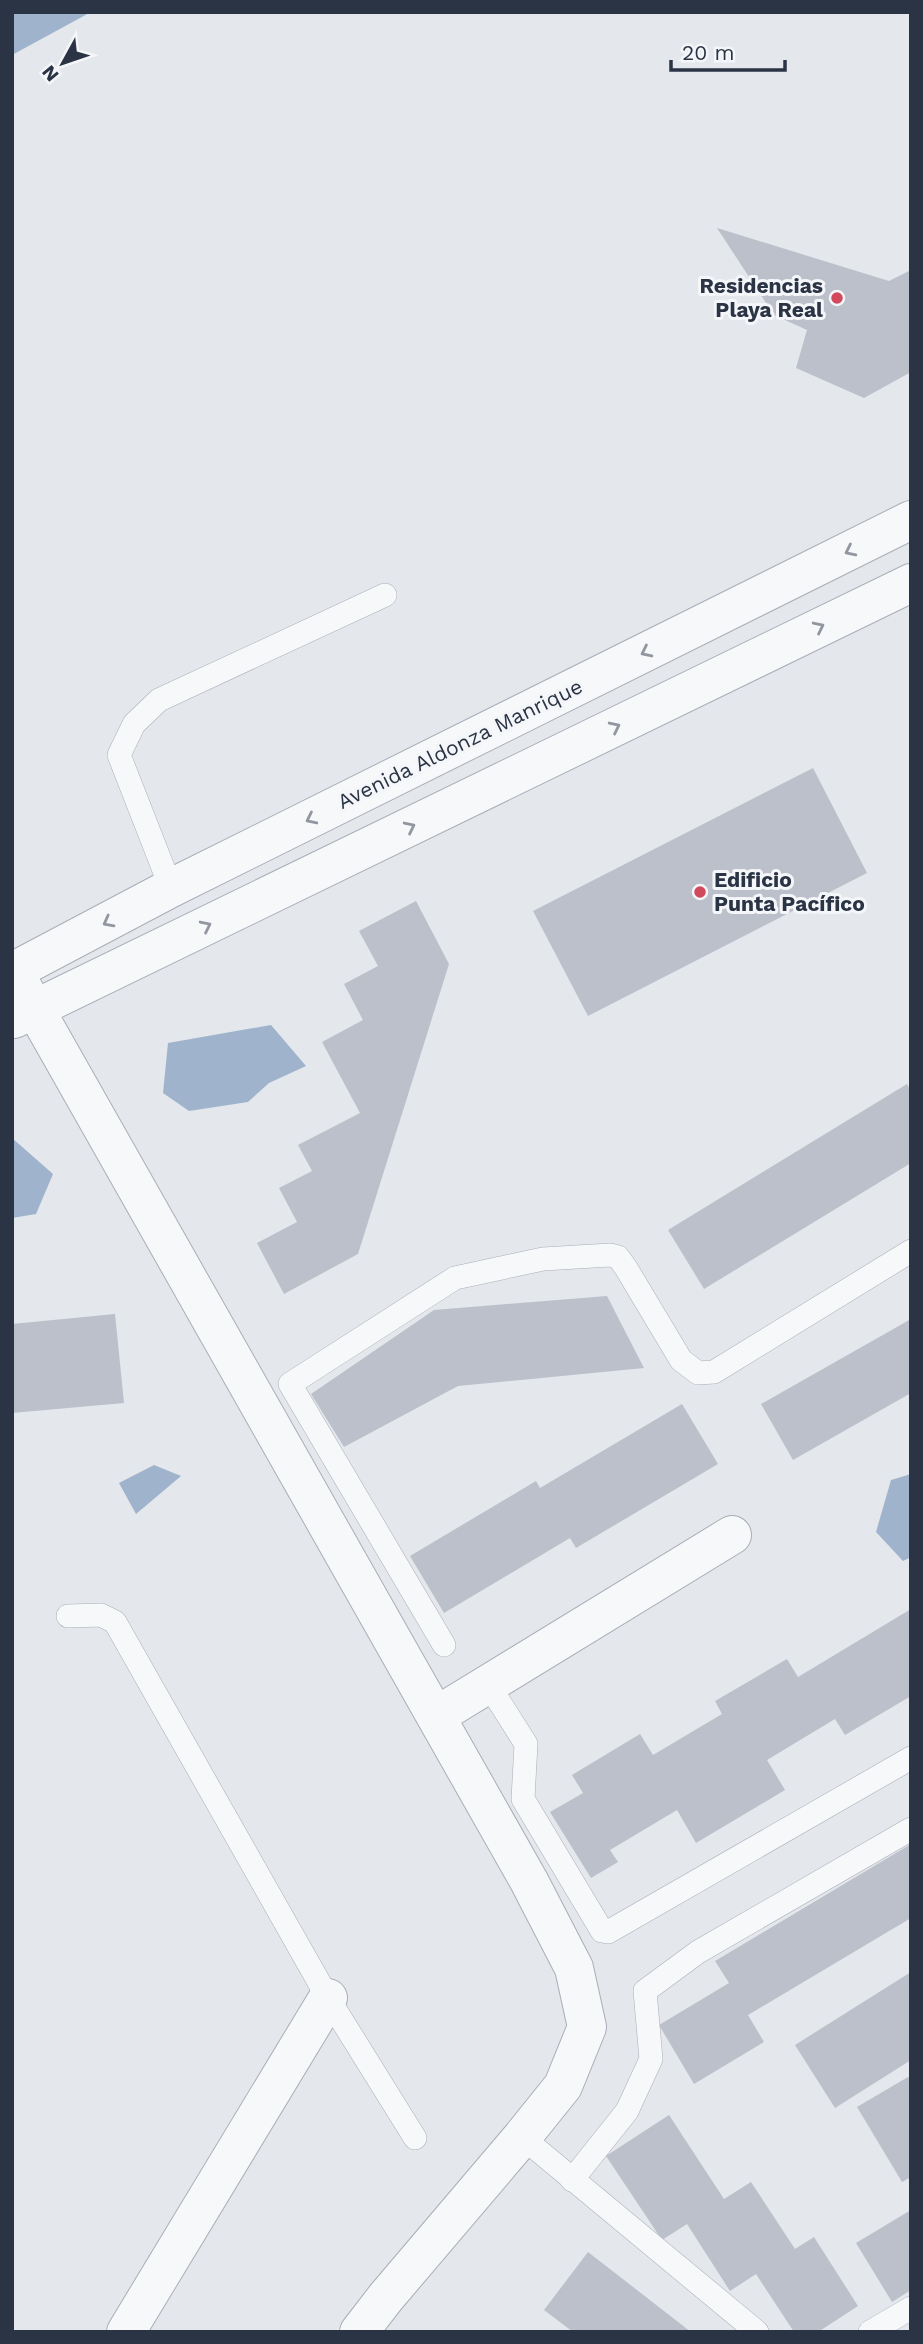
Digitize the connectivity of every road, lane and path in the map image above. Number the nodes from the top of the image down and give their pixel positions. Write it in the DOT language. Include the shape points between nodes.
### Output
graph roads {
  1 [pos="911,520"];
  2 [pos="911,583"];
  3 [pos="385,595"];
  4 [pos="171,888"];
  5 [pos="13,972"];
  6 [pos="24,1015"];
  7 [pos="911,1251"];
  8 [pos="367,1512"];
  9 [pos="333,1534"];
  10 [pos="732,1535"];
  11 [pos="68,1616"];
  12 [pos="444,1645"];
  13 [pos="488,1684"];
  14 [pos="436,1716"];
  15 [pos="911,1758"];
  16 [pos="911,1829"];
  17 [pos="328,1998"];
  18 [pos="522,2137"];
  19 [pos="415,2138"];
  20 [pos="572,2180"];
  21 [pos="911,2308"];
  22 [pos="126,2332"];
  23 [pos="359,2332"];
  24 [pos="757,2332"];
  25 [pos="870,2332"];
  1 -- 4 [label="street, Avenida Aldonza Manrique, one-way"];
  6 -- 2 [label="street, one-way"];
  3 -- 4 [label="lane" via="159,700 134,724 119,755"];
  4 -- 5 [label="street, Avenida Aldonza Manrique, one-way"];
  5 -- 6 [label="street"];
  6 -- 9 [label="street"];
  7 -- 8 [label="lane" via="714,1372 698,1373 681,1360 618,1257 543,1259 455,1278 290,1384"];
  8 -- 9 [label="lane"];
  8 -- 12 [label="lane"];
  9 -- 14 [label="street"];
  10 -- 13 [label="street"];
  11 -- 17 [label="lane" via="101,1615 115,1622"];
  13 -- 14 [label="street"];
  13 -- 15 [label="lane" via="526,1744 523,1799 602,1931 608,1932"];
  14 -- 18 [label="street" via="574,1968 587,2026 562,2086"];
  16 -- 20 [label="lane" via="698,1952 645,1991 652,2059 627,2111"];
  17 -- 19 [label="lane"];
  17 -- 22 [label="street"];
  18 -- 20 [label="lane"];
  18 -- 23 [label="street"];
  20 -- 24 [label="lane"];
  21 -- 25 [label="lane"];
}
